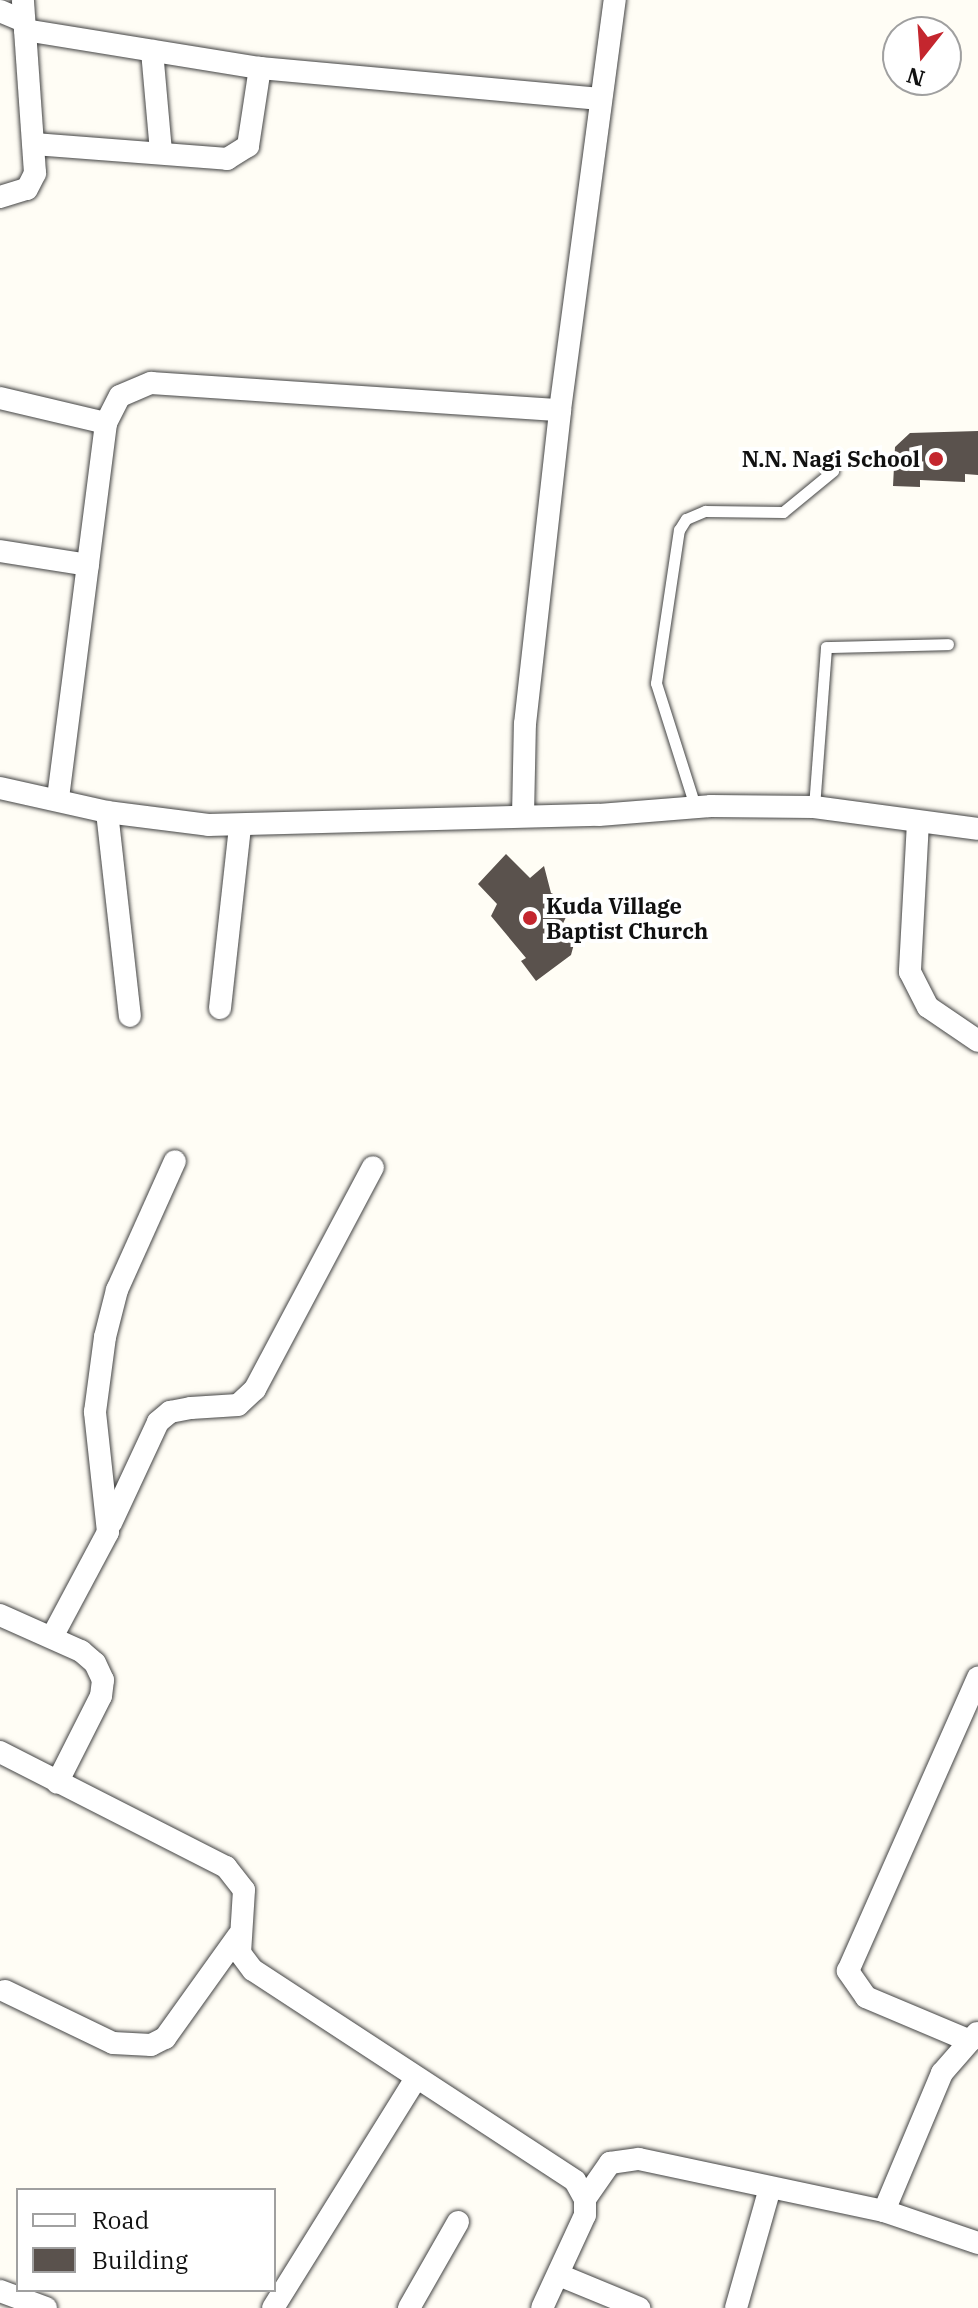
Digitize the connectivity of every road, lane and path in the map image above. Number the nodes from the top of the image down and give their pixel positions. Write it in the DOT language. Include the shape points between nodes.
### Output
graph roads {
  1 [pos="614,0"];
  2 [pos="0,11"];
  3 [pos="24,17"];
  4 [pos="152,51"];
  5 [pos="260,68"];
  6 [pos="598,99"];
  7 [pos="34,144"];
  8 [pos="161,151"];
  9 [pos="0,197"];
  10 [pos="0,398"];
  11 [pos="560,410"];
  12 [pos="106,423"];
  13 [pos="833,471"];
  14 [pos="0,551"];
  15 [pos="88,565"];
  16 [pos="948,644"];
  17 [pos="0,788"];
  18 [pos="58,798"];
  19 [pos="695,806"];
  20 [pos="814,807"];
  21 [pos="107,812"];
  22 [pos="523,816"];
  23 [pos="918,822"];
  24 [pos="240,826"];
  25 [pos="978,829"];
  26 [pos="220,1008"];
  27 [pos="130,1016"];
  28 [pos="978,1041"];
  29 [pos="175,1161"];
  30 [pos="373,1167"];
  31 [pos="108,1532"];
  32 [pos="0,1615"];
  33 [pos="52,1637"];
  34 [pos="978,1678"];
  35 [pos="0,1752"];
  36 [pos="57,1783"];
  37 [pos="238,1936"];
  38 [pos="5,1991"];
  39 [pos="974,2037"];
  40 [pos="415,2080"];
  41 [pos="770,2188"];
  42 [pos="585,2199"];
  43 [pos="884,2211"];
  44 [pos="458,2222"];
  45 [pos="978,2243"];
  46 [pos="559,2275"];
  47 [pos="0,2291"];
  48 [pos="46,2308"];
  49 [pos="273,2308"];
  50 [pos="409,2308"];
  51 [pos="542,2308"];
  52 [pos="639,2308"];
  53 [pos="736,2308"];
  1 -- 6 [label="street"];
  2 -- 3 [label="street"];
  3 -- 4 [label="street"];
  3 -- 7 [label="street"];
  4 -- 5 [label="street"];
  4 -- 8 [label="street"];
  5 -- 6 [label="street"];
  5 -- 8 [label="street" via="248,146 227,159"];
  6 -- 11 [label="street"];
  7 -- 8 [label="street"];
  7 -- 9 [label="street" via="35,173 27,189"];
  10 -- 12 [label="street"];
  11 -- 12 [label="street" via="151,383 120,396"];
  11 -- 22 [label="street" via="525,724"];
  12 -- 15 [label="street"];
  13 -- 19 [label="lane" via="783,512 705,511 686,519 679,530 656,683"];
  14 -- 15 [label="street"];
  15 -- 18 [label="street"];
  16 -- 20 [label="lane" via="826,647"];
  17 -- 18 [label="street"];
  18 -- 21 [label="street"];
  19 -- 20 [label="street"];
  19 -- 22 [label="street"];
  20 -- 23 [label="street"];
  21 -- 24 [label="street"];
  21 -- 27 [label="street"];
  22 -- 24 [label="street"];
  23 -- 25 [label="street"];
  23 -- 28 [label="street" via="910,972 928,1007"];
  24 -- 26 [label="street"];
  29 -- 31 [label="street" via="117,1290 105,1337 95,1412"];
  30 -- 31 [label="street" via="255,1389 238,1405 170,1412 158,1422"];
  31 -- 33 [label="street"];
  32 -- 33 [label="street"];
  33 -- 36 [label="street" via="95,1663 103,1680 101,1696"];
  34 -- 39 [label="street" via="848,1971 866,1997"];
  35 -- 36 [label="street"];
  36 -- 37 [label="street" via="226,1867 244,1890"];
  37 -- 38 [label="street" via="165,2038 151,2045 113,2043"];
  37 -- 40 [label="street" via="240,1953 253,1970"];
  39 -- 43 [label="street" via="929,2097"];
  40 -- 42 [label="street" via="575,2181"];
  40 -- 49 [label="street"];
  41 -- 42 [label="street" via="622,2159 604,2170"];
  41 -- 43 [label="street"];
  41 -- 53 [label="street"];
  42 -- 46 [label="street" via="575,2244"];
  43 -- 45 [label="street"];
  44 -- 50 [label="street"];
  46 -- 51 [label="street"];
  46 -- 52 [label="street"];
  47 -- 48 [label="street"];
}
